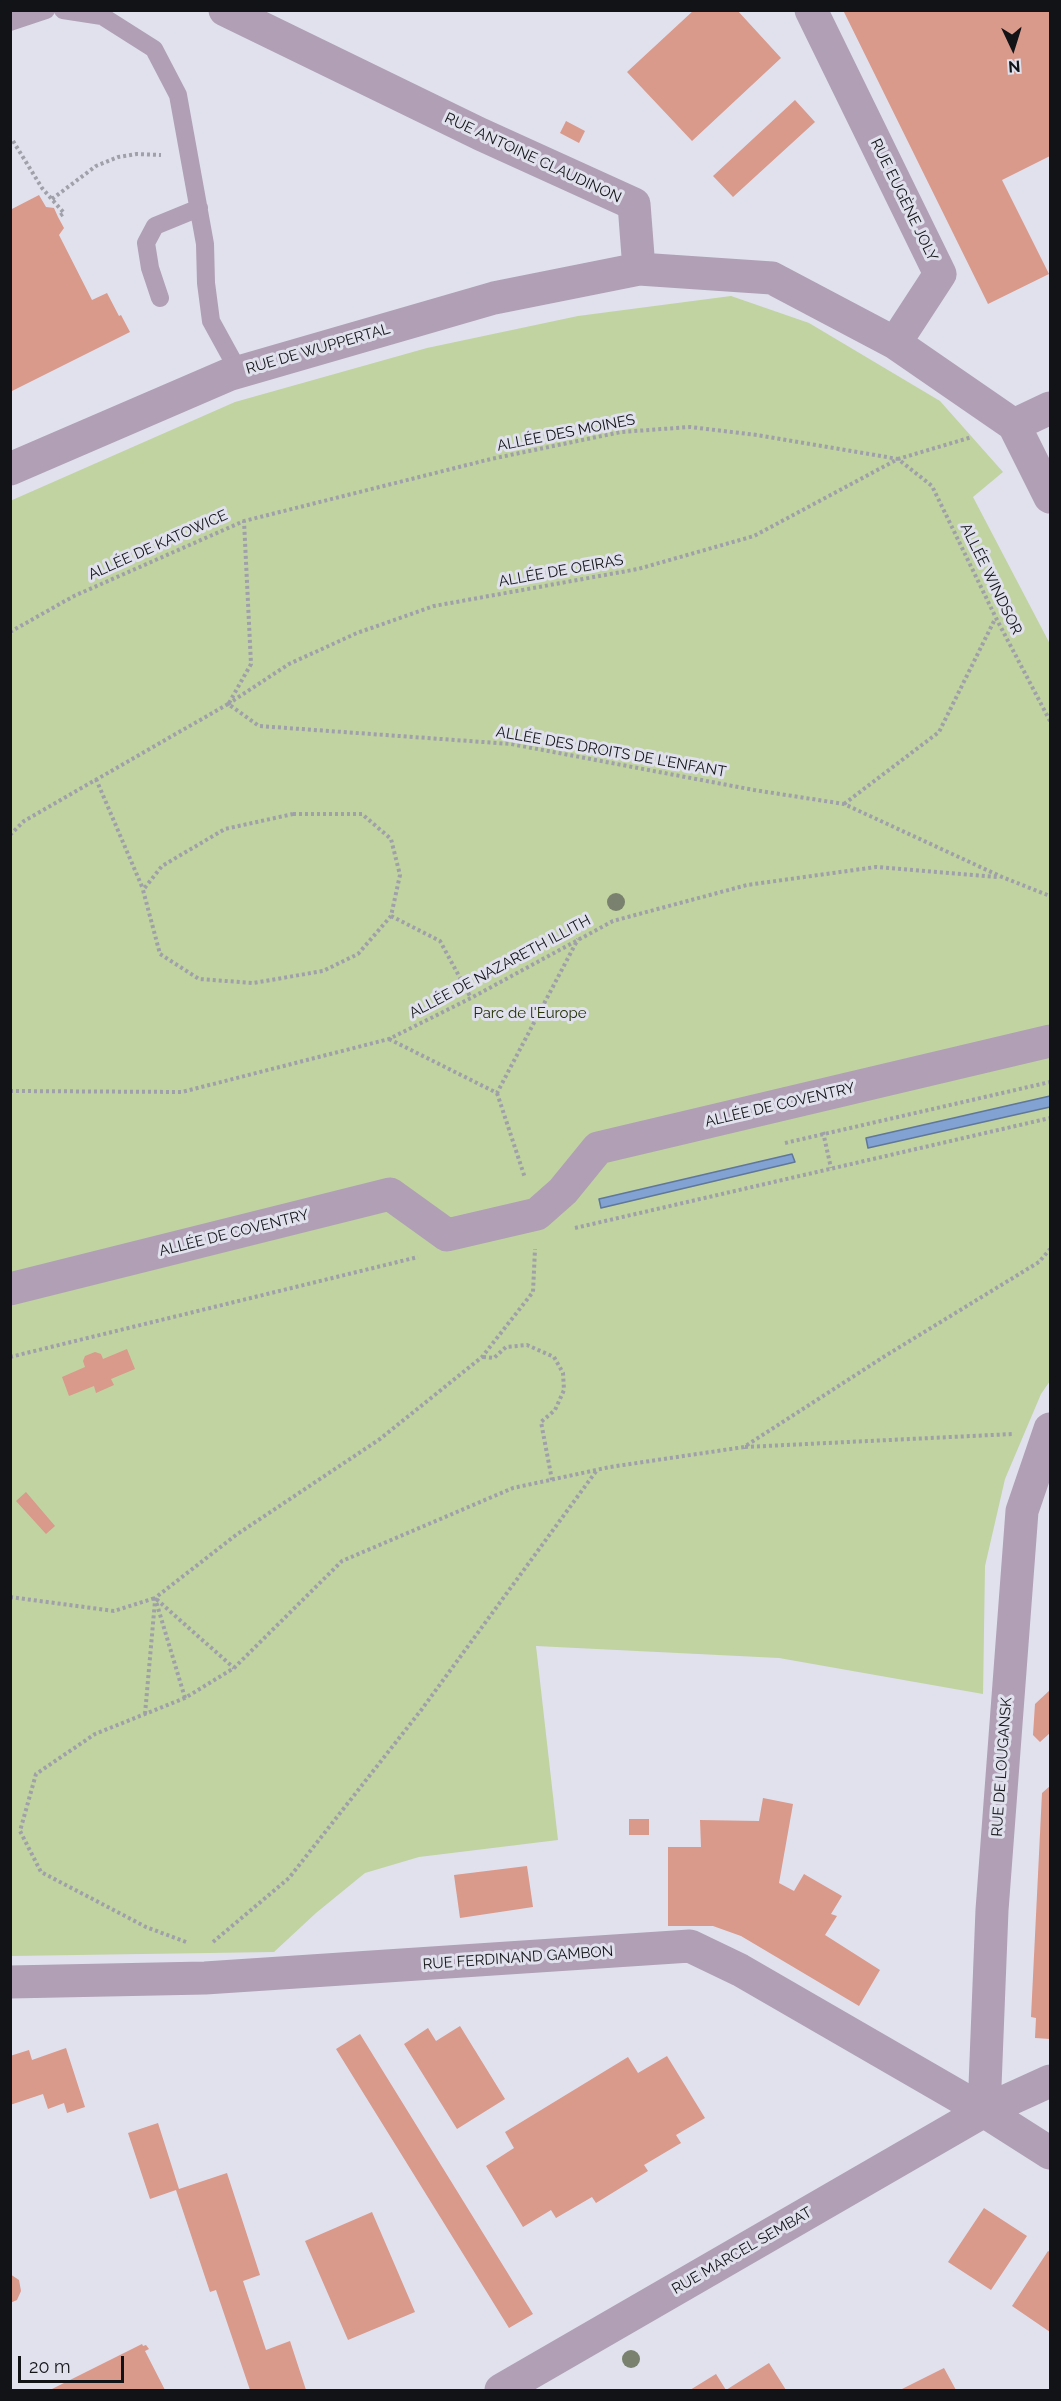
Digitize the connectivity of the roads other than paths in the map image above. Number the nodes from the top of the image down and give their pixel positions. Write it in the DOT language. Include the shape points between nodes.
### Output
graph roads {
  1 [pos="46,10"];
  2 [pos="63,10"];
  3 [pos="811,10"];
  4 [pos="227,11"];
  5 [pos="10,22"];
  6 [pos="199,208"];
  7 [pos="639,269"];
  8 [pos="160,298"];
  9 [pos="895,343"];
  10 [pos="239,372"];
  11 [pos="1050,408"];
  12 [pos="1014,425"];
  13 [pos="10,470"];
  14 [pos="1050,497"];
  15 [pos="1050,1041"];
  16 [pos="10,1289"];
  17 [pos="1049,1431"];
  18 [pos="1050,1490"];
  19 [pos="1022,1511"];
  20 [pos="10,1982"];
  21 [pos="1050,2081"];
  22 [pos="984,2111"];
  23 [pos="1050,2153"];
  24 [pos="501,2391"];
  1 -- 5 [label="lane"];
  2 -- 6 [label="lane" via="102,16 154,49 178,96"];
  3 -- 9 [label="street, RUE EUGÈNE JOLY" via="940,274"];
  4 -- 7 [label="street, RUE ANTOINE CLAUDINON" via="634,204"];
  6 -- 8 [label="lane" via="155,226 146,243"];
  6 -- 10 [label="lane" via="211,321"];
  7 -- 9 [label="street" via="772,278"];
  7 -- 10 [label="street, RUE DE WUPPERTAL" via="494,298"];
  9 -- 12 [label="street"];
  10 -- 13 [label="street, RUE DE WUPPERTAL"];
  11 -- 12 [label="street"];
  12 -- 14 [label="street"];
  15 -- 16 [label="street, ALLÉE DE COVENTRY" via="598,1148 563,1191 537,1214 447,1235 390,1194"];
  17 -- 19 [label="street, RUE DE LOUGANSK"];
  18 -- 19 [label="street"];
  19 -- 22 [label="street, RUE DE LOUGANSK" via="992,1910"];
  20 -- 22 [label="street, RUE FERDINAND GAMBON" via="205,1964 690,1946 740,1970"];
  21 -- 22 [label="street, RUE MARCEL SEMBAT"];
  22 -- 23 [label="street, RUE FERDINAND GAMBON"];
  22 -- 24 [label="street, RUE MARCEL SEMBAT"];
}
